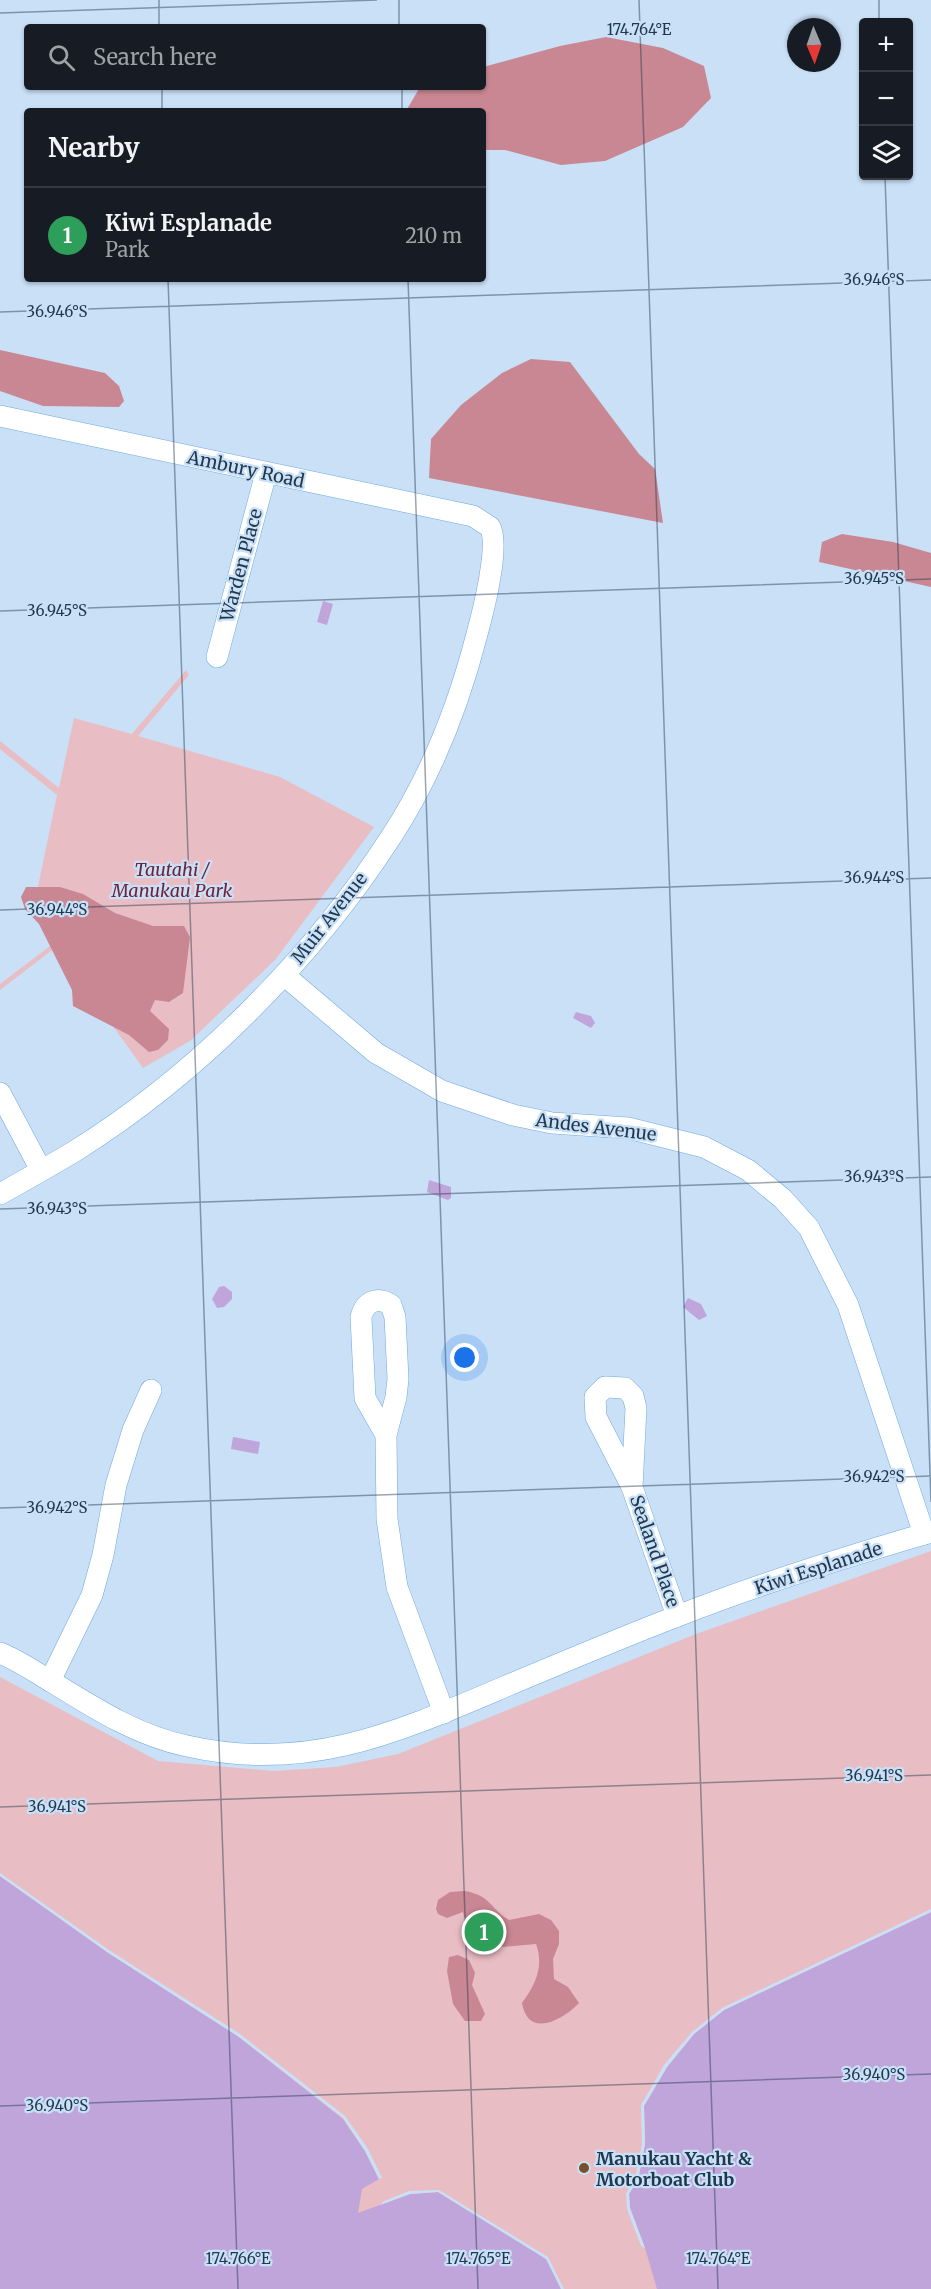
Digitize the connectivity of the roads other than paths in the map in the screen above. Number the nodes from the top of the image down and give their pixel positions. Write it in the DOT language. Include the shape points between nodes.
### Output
graph roads {
  1 [pos="0,416"];
  2 [pos="266,473"];
  3 [pos="490,527"];
  4 [pos="217,657"];
  5 [pos="284,975"];
  6 [pos="0,1093"];
  7 [pos="41,1170"];
  8 [pos="0,1194"];
  9 [pos="151,1390"];
  10 [pos="386,1435"];
  11 [pos="632,1487"];
  12 [pos="928,1533"];
  13 [pos="677,1616"];
  14 [pos="0,1653"];
  15 [pos="50,1681"];
  16 [pos="444,1713"];
  1 -- 2 [label="street, Ambury Road"];
  2 -- 3 [label="street, Ambury Road" via="473,516"];
  2 -- 4 [label="street, Warden Place"];
  3 -- 5 [label="street, Muir Avenue" via="494,543 481,620 468,670 444,733 392,837"];
  5 -- 7 [label="street, Muir Avenue" via="188,1067 76,1151"];
  5 -- 12 [label="street, Andes Avenue" via="376,1053 442,1091 513,1115 552,1123 628,1128 705,1147 748,1170 783,1199 809,1228 848,1305"];
  6 -- 7 [label="street"];
  7 -- 8 [label="street, Muir Avenue"];
  9 -- 15 [label="street" via="133,1430 116,1485 92,1595"];
  10 -- 10 [label="street" via="365,1398 362,1381 361,1317 369,1302 377,1300 391,1305 395,1317 398,1379"];
  10 -- 16 [label="street" via="387,1519 397,1587"];
  11 -- 13 [label="street, Sealand Place"];
  12 -- 13 [label="street, Kiwi Esplanade"];
  13 -- 16 [label="street, Kiwi Esplanade"];
  14 -- 15 [label="street, Kiwi Esplanade"];
  15 -- 16 [label="street, Kiwi Esplanade" via="150,1736 223,1753 309,1753 387,1735"];
}
